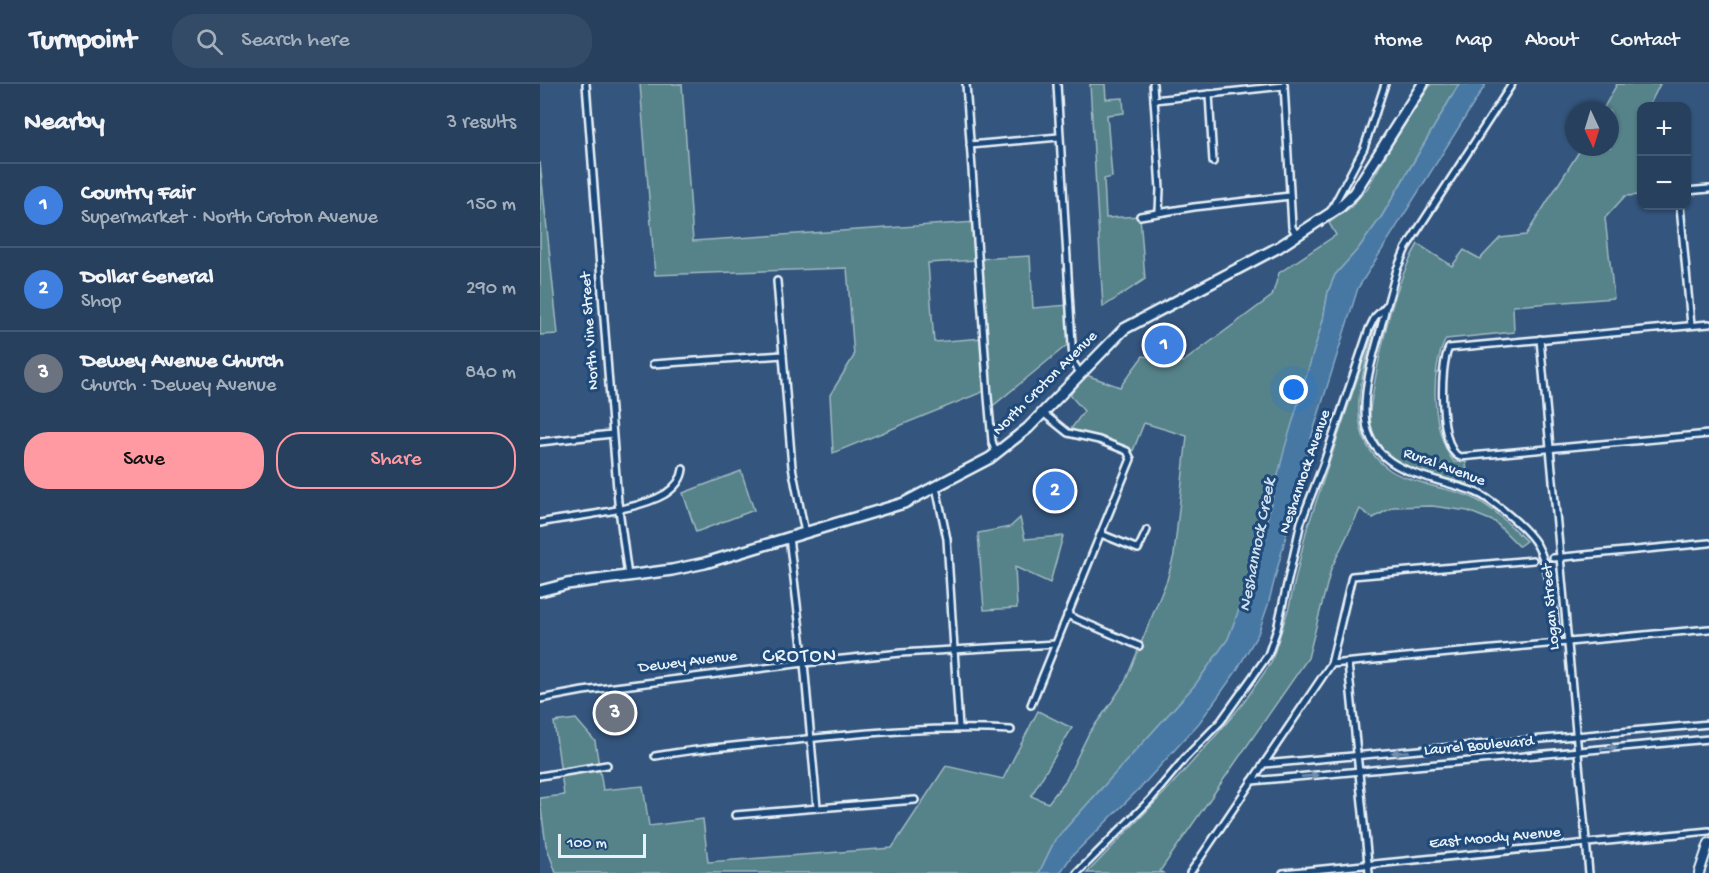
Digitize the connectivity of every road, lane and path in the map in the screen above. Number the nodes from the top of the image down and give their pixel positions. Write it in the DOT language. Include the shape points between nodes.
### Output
graph roads {
  1 [pos="586,84"];
  2 [pos="966,84"];
  3 [pos="1057,84"];
  4 [pos="1153,84"];
  5 [pos="1385,84"];
  6 [pos="1423,84"];
  7 [pos="1512,84"];
  8 [pos="1284,85"];
  9 [pos="1209,94"];
  10 [pos="1154,100"];
  11 [pos="1059,137"];
  12 [pos="970,145"];
  13 [pos="1214,162"];
  14 [pos="1709,189"];
  15 [pos="1691,191"];
  16 [pos="1290,196"];
  17 [pos="1680,210"];
  18 [pos="1159,212"];
  19 [pos="1329,214"];
  20 [pos="1140,216"];
  21 [pos="1297,236"];
  22 [pos="777,281"];
  23 [pos="1387,304"];
  24 [pos="1709,324"];
  25 [pos="1691,325"];
  26 [pos="1540,339"];
  27 [pos="783,355"];
  28 [pos="653,364"];
  29 [pos="1080,373"];
  30 [pos="1043,413"];
  31 [pos="612,434"];
  32 [pos="1709,434"];
  33 [pos="540,442"];
  34 [pos="1550,449"];
  35 [pos="996,454"];
  36 [pos="683,469"];
  37 [pos="936,487"];
  38 [pos="619,509"];
  39 [pos="540,523"];
  40 [pos="1147,530"];
  41 [pos="805,533"];
  42 [pos="1101,534"];
  43 [pos="789,537"];
  44 [pos="1709,543"];
  45 [pos="1561,557"];
  46 [pos="1553,558"];
  47 [pos="1533,560"];
  48 [pos="628,576"];
  49 [pos="540,591"];
  50 [pos="1067,615"];
  51 [pos="1709,629"];
  52 [pos="1569,642"];
  53 [pos="1558,643"];
  54 [pos="1056,644"];
  55 [pos="1139,646"];
  56 [pos="955,650"];
  57 [pos="804,663"];
  58 [pos="1348,663"];
  59 [pos="1331,664"];
  60 [pos="540,699"];
  61 [pos="1031,705"];
  62 [pos="1709,724"];
  63 [pos="959,728"];
  64 [pos="1011,730"];
  65 [pos="1577,736"];
  66 [pos="812,738"];
  67 [pos="1709,739"];
  68 [pos="1578,751"];
  69 [pos="655,756"];
  70 [pos="1357,756"];
  71 [pos="1264,764"];
  72 [pos="607,765"];
  73 [pos="1358,771"];
  74 [pos="540,776"];
  75 [pos="1252,781"];
  76 [pos="915,800"];
  77 [pos="818,807"];
  78 [pos="735,815"];
  79 [pos="1709,831"];
  80 [pos="1709,843"];
  81 [pos="1587,844"];
  82 [pos="1368,865"];
  83 [pos="1077,873"];
  84 [pos="1190,873"];
  85 [pos="1282,873"];
  86 [pos="1369,873"];
  87 [pos="1589,873"];
  88 [pos="1699,873"];
  1 -- 31 [label="street, North Vine Street"];
  2 -- 12 [label="street"];
  3 -- 11 [label="street"];
  4 -- 10 [label="street"];
  5 -- 19 [label="street" via="1364,148"];
  6 -- 19 [label="main road, North Croton Avenue" via="1354,193"];
  7 -- 23 [label="street, Neshannock Avenue" via="1406,248"];
  8 -- 9 [label="street"];
  8 -- 16 [label="street"];
  9 -- 10 [label="street"];
  9 -- 13 [label="street"];
  10 -- 18 [label="street"];
  11 -- 12 [label="street"];
  11 -- 29 [label="street" via="1073,362"];
  12 -- 35 [label="street" via="988,397"];
  14 -- 15 [label="street"];
  16 -- 18 [label="street"];
  16 -- 21 [label="street" via="1292,227"];
  17 -- 25 [label="street"];
  18 -- 20 [label="street"];
  19 -- 21 [label="main road, North Croton Avenue"];
  21 -- 29 [label="main road, North Croton Avenue" via="1134,322"];
  22 -- 27 [label="street"];
  23 -- 53 [label="street, Rural Avenue" via="1365,398 1366,423 1374,443 1386,458 1406,471 1474,491 1491,500 1532,537 1545,563"];
  23 -- 83 [label="street, Neshannock Avenue" via="1369,329 1300,522 1268,655 1221,721"];
  24 -- 25 [label="street"];
  25 -- 26 [label="street"];
  26 -- 34 [label="street, Logan Street"];
  26 -- 34 [label="street" via="1449,348 1442,391 1444,418 1457,456"];
  27 -- 28 [label="street"];
  27 -- 41 [label="street" via="792,467"];
  29 -- 30 [label="main road, North Croton Avenue"];
  30 -- 35 [label="main road, North Croton Avenue"];
  30 -- 42 [label="street" via="1068,433 1129,453 1131,459"];
  31 -- 33 [label="street"];
  31 -- 38 [label="street, North Vine Street"];
  32 -- 34 [label="street"];
  34 -- 45 [label="street, Logan Street"];
  35 -- 37 [label="main road, North Croton Avenue"];
  36 -- 38 [label="street" via="678,483 664,495"];
  37 -- 41 [label="main road, North Croton Avenue" via="904,503"];
  37 -- 56 [label="street" via="947,539"];
  38 -- 39 [label="street"];
  38 -- 48 [label="street, North Vine Street"];
  40 -- 42 [label="street" via="1138,549"];
  41 -- 43 [label="main road, North Croton Avenue"];
  42 -- 50 [label="street"];
  43 -- 48 [label="main road, North Croton Avenue" via="692,566"];
  43 -- 57 [label="street"];
  44 -- 45 [label="street"];
  45 -- 46 [label="street"];
  45 -- 52 [label="street, Logan Street"];
  47 -- 59 [label="street" via="1352,576"];
  48 -- 49 [label="main road, North Croton Avenue"];
  50 -- 54 [label="street"];
  50 -- 55 [label="street"];
  51 -- 52 [label="street"];
  52 -- 53 [label="street"];
  52 -- 65 [label="street, Logan Street"];
  53 -- 58 [label="street"];
  54 -- 56 [label="street, Dewey Avenue"];
  54 -- 61 [label="street"];
  56 -- 57 [label="street, Dewey Avenue"];
  56 -- 63 [label="street"];
  57 -- 60 [label="street, Dewey Avenue"];
  57 -- 66 [label="street"];
  58 -- 59 [label="street"];
  58 -- 70 [label="street"];
  59 -- 71 [label="street"];
  62 -- 65 [label="street, Laurel Boulevard"];
  63 -- 64 [label="street"];
  63 -- 66 [label="street"];
  65 -- 68 [label="street, Logan Street"];
  65 -- 70 [label="street, Laurel Boulevard, one-way"];
  66 -- 69 [label="street"];
  66 -- 77 [label="street"];
  68 -- 67 [label="street, Laurel Boulevard, one-way"];
  68 -- 73 [label="street, Laurel Boulevard"];
  68 -- 81 [label="street, Logan Street"];
  70 -- 71 [label="street, Laurel Boulevard"];
  70 -- 73 [label="street"];
  71 -- 75 [label="street"];
  72 -- 74 [label="street"];
  75 -- 73 [label="street, Laurel Boulevard, one-way"];
  73 -- 82 [label="street"];
  75 -- 84 [label="street"];
  76 -- 77 [label="street"];
  77 -- 78 [label="street"];
  79 -- 81 [label="street, East Moody Avenue"];
  80 -- 88 [label="main road"];
  81 -- 82 [label="street, East Moody Avenue"];
  81 -- 87 [label="street, Logan Street"];
  82 -- 85 [label="street, East Moody Avenue"];
  82 -- 86 [label="street"];
}
